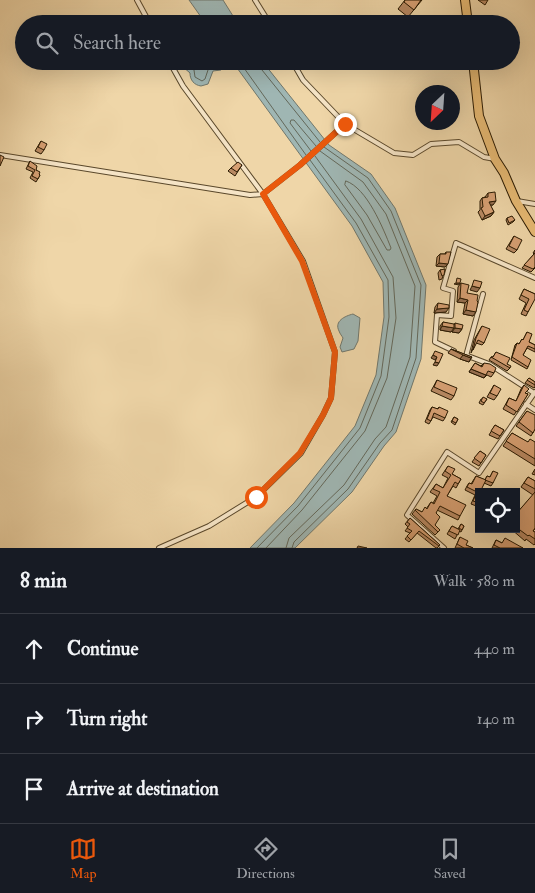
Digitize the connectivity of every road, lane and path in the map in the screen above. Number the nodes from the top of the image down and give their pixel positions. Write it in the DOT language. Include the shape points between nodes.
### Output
graph roads {
  1 [pos="137,0"];
  2 [pos="256,0"];
  3 [pos="465,0"];
  4 [pos="145,15"];
  5 [pos="265,15"];
  6 [pos="467,15"];
  7 [pos="175,70"];
  8 [pos="297,70"];
  9 [pos="474,70"];
  10 [pos="345,124"];
  11 [pos="0,155"];
  12 [pos="495,159"];
  13 [pos="263,194"];
  14 [pos="516,201"];
  15 [pos="535,204"];
  16 [pos="535,232"];
  17 [pos="535,278"];
  18 [pos="483,294"];
  19 [pos="466,356"];
  20 [pos="534,393"];
  21 [pos="526,404"];
  22 [pos="535,410"];
  23 [pos="159,548"];
  24 [pos="444,548"];
  1 -- 4 [label="street"];
  2 -- 5 [label="street"];
  3 -- 6 [label="highway"];
  7 -- 13 [label="street" via="183,86"];
  8 -- 10 [label="street"];
  9 -- 12 [label="highway" via="479,116"];
  10 -- 12 [label="street" via="394,153 413,155 431,144 459,142 484,157"];
  10 -- 13 [label="street"];
  11 -- 13 [label="street" via="250,195"];
  12 -- 14 [label="highway"];
  13 -- 23 [label="street" via="302,261 335,352 331,398 300,453 256,497 209,526"];
  14 -- 15 [label="street"];
  14 -- 16 [label="highway"];
  17 -- 19 [label="street" via="456,244 443,288 453,291 450,316 437,315 435,342"];
  18 -- 19 [label="street"];
  19 -- 20 [label="street" via="489,364"];
  20 -- 21 [label="street"];
  21 -- 22 [label="street"];
  21 -- 24 [label="street" via="480,473 447,452 407,515"];
}
